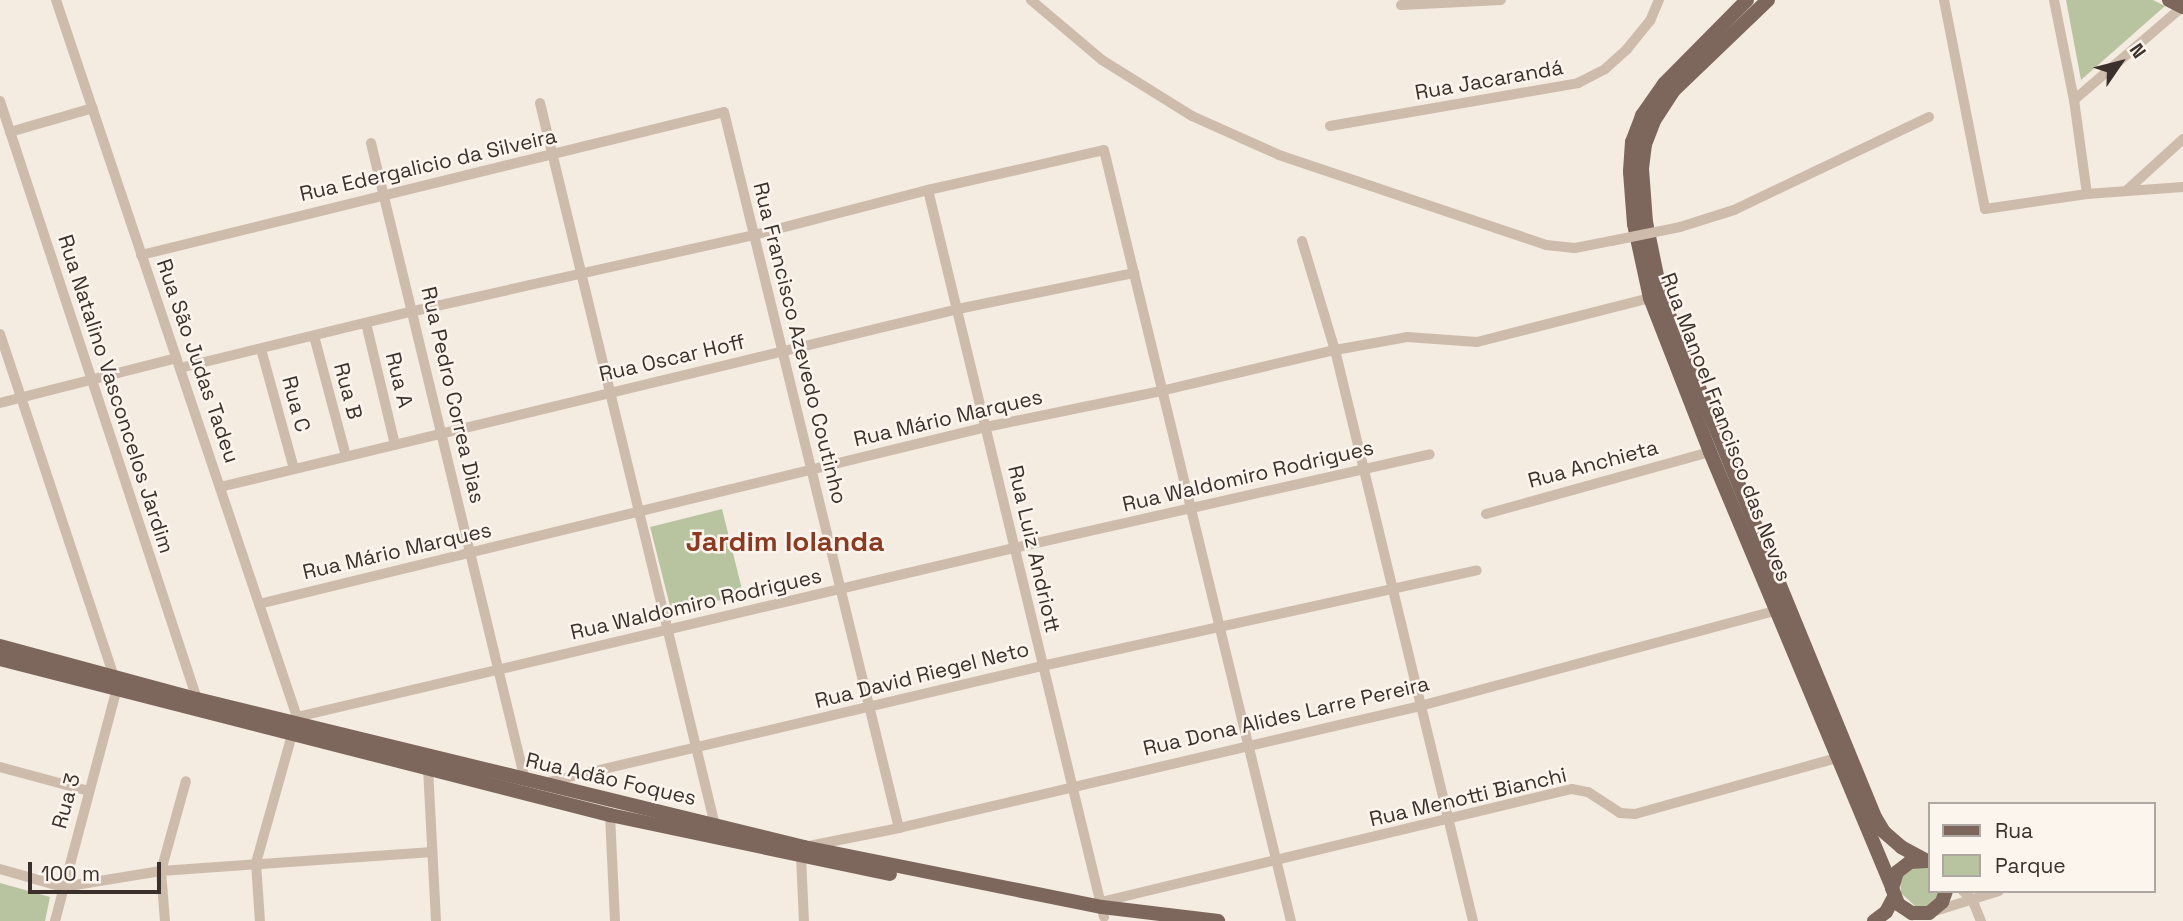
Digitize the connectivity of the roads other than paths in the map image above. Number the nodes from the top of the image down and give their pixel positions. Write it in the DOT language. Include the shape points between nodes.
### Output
graph roads {
  1 [pos="56,0"];
  2 [pos="1031,0"];
  3 [pos="1501,0"];
  4 [pos="1659,0"];
  5 [pos="1747,0"];
  6 [pos="1768,0"];
  7 [pos="1944,0"];
  8 [pos="2054,0"];
  9 [pos="1401,5"];
  10 [pos="2178,5"];
  11 [pos="2074,100"];
  12 [pos="0,101"];
  13 [pos="540,103"];
  14 [pos="93,108"];
  15 [pos="724,112"];
  16 [pos="1929,117"];
  17 [pos="1330,127"];
  18 [pos="10,132"];
  19 [pos="2183,139"];
  20 [pos="371,143"];
  21 [pos="551,156"];
  22 [pos="2183,187"];
  23 [pos="928,190"];
  24 [pos="2126,191"];
  25 [pos="2087,194"];
  26 [pos="384,195"];
  27 [pos="754,235"];
  28 [pos="1302,241"];
  29 [pos="141,254"];
  30 [pos="1134,272"];
  31 [pos="582,274"];
  32 [pos="1650,298"];
  33 [pos="958,309"];
  34 [pos="414,311"];
  35 [pos="366,323"];
  36 [pos="0,334"];
  37 [pos="314,336"];
  38 [pos="261,349"];
  39 [pos="1335,349"];
  40 [pos="782,352"];
  41 [pos="178,363"];
  42 [pos="91,381"];
  43 [pos="611,391"];
  44 [pos="1161,391"];
  45 [pos="21,398"];
  46 [pos="0,403"];
  47 [pos="986,427"];
  48 [pos="440,433"];
  49 [pos="395,445"];
  50 [pos="1710,452"];
  51 [pos="1430,454"];
  52 [pos="346,456"];
  53 [pos="294,469"];
  54 [pos="811,470"];
  55 [pos="1363,470"];
  56 [pos="220,487"];
  57 [pos="1192,510"];
  58 [pos="639,512"];
  59 [pos="1486,514"];
  60 [pos="1014,548"];
  61 [pos="471,554"];
  62 [pos="1477,569"];
  63 [pos="1391,589"];
  64 [pos="841,590"];
  65 [pos="259,604"];
  66 [pos="1775,611"];
  67 [pos="1221,628"];
  68 [pos="668,630"];
  69 [pos="0,646"];
  70 [pos="0,659"];
  71 [pos="1042,666"];
  72 [pos="498,670"];
  73 [pos="115,684"];
  74 [pos="197,699"];
  75 [pos="1420,706"];
  76 [pos="868,707"];
  77 [pos="294,724"];
  78 [pos="1248,745"];
  79 [pos="697,749"];
  80 [pos="1837,758"];
  81 [pos="0,767"];
  82 [pos="428,768"];
  83 [pos="525,780"];
  84 [pos="186,782"];
  85 [pos="541,783"];
  86 [pos="1071,785"];
  87 [pos="89,791"];
  88 [pos="610,815"];
  89 [pos="1449,819"];
  90 [pos="715,825"];
  91 [pos="899,828"];
  92 [pos="432,852"];
  93 [pos="803,852"];
  94 [pos="1277,861"];
  95 [pos="1927,861"];
  96 [pos="1927,862"];
  97 [pos="256,863"];
  98 [pos="0,869"];
  99 [pos="161,871"];
  100 [pos="63,887"];
  101 [pos="1893,892"];
  102 [pos="1945,893"];
  103 [pos="1968,895"];
  104 [pos="1102,908"];
  105 [pos="1925,914"];
  106 [pos="55,921"];
  107 [pos="165,921"];
  108 [pos="260,921"];
  109 [pos="436,921"];
  110 [pos="615,921"];
  111 [pos="804,921"];
  112 [pos="1143,921"];
  113 [pos="1219,921"];
  114 [pos="1291,921"];
  115 [pos="1473,921"];
  116 [pos="1874,921"];
  117 [pos="1903,921"];
  118 [pos="1981,921"];
  1 -- 14 [label="street, Rua São Judas Tadeu"];
  2 -- 16 [label="street, bridge" via="1102,60 1192,116 1279,155 1546,245 1575,248 1680,227 1734,210"];
  3 -- 9 [label="street"];
  4 -- 17 [label="street, Rua Jacarandá" via="1650,21 1627,49 1605,69 1578,83"];
  5 -- 32 [label="main road, Rua Manoel Francisco das Neves" via="1664,84 1642,116 1632,142 1634,224"];
  6 -- 95 [label="main road, Rua Manoel Francisco das Neves" via="1675,90 1654,121 1644,144 1642,169 1646,222 1661,295 1875,817 1901,847"];
  7 -- 25 [label="street" via="1985,209"];
  8 -- 11 [label="street"];
  10 -- 11 [label="street"];
  11 -- 25 [label="street"];
  12 -- 18 [label="street, Rua Natalino Vasconcelos Jardim"];
  13 -- 21 [label="street"];
  14 -- 18 [label="street"];
  14 -- 29 [label="street, Rua São Judas Tadeu"];
  15 -- 21 [label="street, Rua Edergalicio da Silveira"];
  15 -- 27 [label="street, Rua Francisco Azevedo Coutinho"];
  18 -- 42 [label="street, Rua Natalino Vasconcelos Jardim"];
  19 -- 24 [label="street"];
  20 -- 26 [label="street, Rua Pedro Correa Dias"];
  21 -- 26 [label="street, Rua Edergalicio da Silveira"];
  21 -- 31 [label="street"];
  22 -- 24 [label="street"];
  23 -- 27 [label="street"];
  23 -- 30 [label="street" via="1104,150"];
  23 -- 33 [label="street, Rua Luiz Andriott"];
  24 -- 25 [label="street"];
  26 -- 29 [label="street, Rua Edergalicio da Silveira"];
  26 -- 34 [label="street, Rua Pedro Correa Dias"];
  27 -- 31 [label="street"];
  27 -- 40 [label="street, Rua Francisco Azevedo Coutinho"];
  28 -- 39 [label="street"];
  29 -- 41 [label="street, Rua São Judas Tadeu"];
  30 -- 33 [label="street, Rua Oscar Hoff"];
  30 -- 44 [label="street"];
  31 -- 34 [label="street"];
  31 -- 43 [label="street"];
  32 -- 39 [label="street, Rua Mário Marques" via="1477,342 1407,337"];
  32 -- 50 [label="main road, Rua Manoel Francisco das Neves"];
  33 -- 40 [label="street, Rua Oscar Hoff"];
  33 -- 47 [label="street, Rua Luiz Andriott"];
  34 -- 35 [label="street"];
  34 -- 48 [label="street, Rua Pedro Correa Dias"];
  35 -- 37 [label="street"];
  35 -- 49 [label="street, Rua A"];
  36 -- 45 [label="street"];
  37 -- 38 [label="street"];
  37 -- 52 [label="street, Rua B"];
  38 -- 41 [label="street"];
  38 -- 53 [label="street, Rua C"];
  39 -- 44 [label="street, Rua Mário Marques"];
  39 -- 55 [label="street"];
  40 -- 43 [label="street, Rua Oscar Hoff"];
  40 -- 54 [label="street, Rua Francisco Azevedo Coutinho"];
  41 -- 42 [label="street"];
  41 -- 56 [label="street, Rua São Judas Tadeu"];
  42 -- 45 [label="street"];
  42 -- 74 [label="street, Rua Natalino Vasconcelos Jardim"];
  43 -- 48 [label="street, Rua Oscar Hoff"];
  43 -- 58 [label="street"];
  44 -- 47 [label="street, Rua Mário Marques"];
  44 -- 57 [label="street"];
  45 -- 46 [label="street"];
  45 -- 73 [label="street"];
  47 -- 54 [label="street, Rua Mário Marques"];
  47 -- 60 [label="street, Rua Luiz Andriott"];
  48 -- 49 [label="street, Rua Oscar Hoff"];
  48 -- 61 [label="street, Rua Pedro Correa Dias"];
  49 -- 52 [label="street, Rua Oscar Hoff"];
  50 -- 59 [label="street, Rua Anchieta"];
  50 -- 66 [label="main road, Rua Manoel Francisco das Neves"];
  51 -- 55 [label="street, Rua Waldomiro Rodrigues"];
  52 -- 53 [label="street, Rua Oscar Hoff"];
  53 -- 56 [label="street, Rua Oscar Hoff"];
  54 -- 58 [label="street, Rua Mário Marques"];
  54 -- 64 [label="street, Rua Francisco Azevedo Coutinho"];
  55 -- 57 [label="street, Rua Waldomiro Rodrigues"];
  55 -- 63 [label="street"];
  56 -- 65 [label="street, Rua São Judas Tadeu"];
  57 -- 60 [label="street, Rua Waldomiro Rodrigues"];
  57 -- 67 [label="street"];
  58 -- 61 [label="street, Rua Mário Marques"];
  58 -- 68 [label="street"];
  60 -- 64 [label="street, Rua Waldomiro Rodrigues"];
  60 -- 71 [label="street, Rua Luiz Andriott"];
  61 -- 65 [label="street, Rua Mário Marques"];
  61 -- 72 [label="street, Rua Pedro Correa Dias"];
  62 -- 63 [label="street, Rua David Riegel Neto"];
  63 -- 67 [label="street, Rua David Riegel Neto"];
  63 -- 75 [label="street"];
  64 -- 68 [label="street, Rua Waldomiro Rodrigues"];
  64 -- 76 [label="street, Rua Francisco Azevedo Coutinho"];
  65 -- 77 [label="street, Rua São Judas Tadeu"];
  66 -- 75 [label="street, Rua Dona Alides Larre Pereira"];
  66 -- 80 [label="main road, Rua Manoel Francisco das Neves"];
  67 -- 71 [label="street, Rua David Riegel Neto"];
  67 -- 78 [label="street"];
  68 -- 72 [label="street, Rua Waldomiro Rodrigues"];
  68 -- 79 [label="street"];
  69 -- 73 [label="main road, Rua Adão Foques"];
  70 -- 73 [label="main road, Rua Adão Foques"];
  71 -- 76 [label="street, Rua David Riegel Neto"];
  71 -- 86 [label="street, Rua Luiz Andriott"];
  72 -- 77 [label="street, Rua Waldomiro Rodrigues"];
  72 -- 83 [label="street, Rua Pedro Correa Dias"];
  73 -- 74 [label="main road, Rua Adão Foques"];
  73 -- 77 [label="main road, Rua Adão Foques"];
  73 -- 87 [label="street, Rua 3"];
  74 -- 77 [label="main road, Rua Adão Foques"];
  75 -- 78 [label="street, Rua Dona Alides Larre Pereira"];
  75 -- 89 [label="street"];
  76 -- 79 [label="street, Rua David Riegel Neto"];
  76 -- 91 [label="street, Rua Francisco Azevedo Coutinho"];
  77 -- 82 [label="main road, Rua Adão Foques"];
  77 -- 83 [label="main road, Rua Adão Foques"];
  77 -- 97 [label="street"];
  78 -- 86 [label="street, Rua Dona Alides Larre Pereira"];
  78 -- 94 [label="street"];
  79 -- 85 [label="street, Rua David Riegel Neto"];
  79 -- 90 [label="street"];
  80 -- 89 [label="street, Rua Menotti Bianchi" via="1635,814 1620,813 1588,792 1572,789"];
  80 -- 101 [label="main road, Rua Manoel Francisco das Neves"];
  81 -- 87 [label="street"];
  82 -- 88 [label="main road, Rua Adão Foques"];
  82 -- 92 [label="street"];
  83 -- 85 [label="main road, Rua Adão Foques"];
  84 -- 99 [label="street"];
  85 -- 90 [label="main road, Rua Adão Foques"];
  86 -- 91 [label="street, Rua Dona Alides Larre Pereira"];
  86 -- 104 [label="street, Rua Luiz Andriott"];
  87 -- 100 [label="street, Rua 3"];
  88 -- 93 [label="main road, Rua Adão Foques"];
  88 -- 110 [label="street"];
  89 -- 94 [label="street, Rua Menotti Bianchi"];
  89 -- 115 [label="street"];
  90 -- 93 [label="main road, Rua Adão Foques"];
  91 -- 93 [label="street, Rua Dona Alides Larre Pereira"];
  92 -- 97 [label="street"];
  92 -- 109 [label="street"];
  93 -- 104 [label="main road, Rua Adão Foques"];
  93 -- 111 [label="street"];
  94 -- 104 [label="street, Rua Menotti Bianchi"];
  94 -- 114 [label="street"];
  96 -- 101 [label="main road" via="1902,866 1893,880"];
  97 -- 99 [label="street"];
  97 -- 108 [label="street"];
  98 -- 100 [label="street"];
  99 -- 100 [label="street"];
  99 -- 107 [label="street"];
  100 -- 106 [label="street, Rua 3"];
  101 -- 105 [label="main road" via="1905,910"];
  101 -- 116 [label="main road" via="1886,912"];
  102 -- 105 [label="main road" via="1942,902"];
  103 -- 105 [label="street"];
  103 -- 118 [label="street"];
  104 -- 112 [label="main road, Rua Adão Foques"];
  104 -- 113 [label="main road, Rua Adão Foques"];
  105 -- 117 [label="main road"];
}
